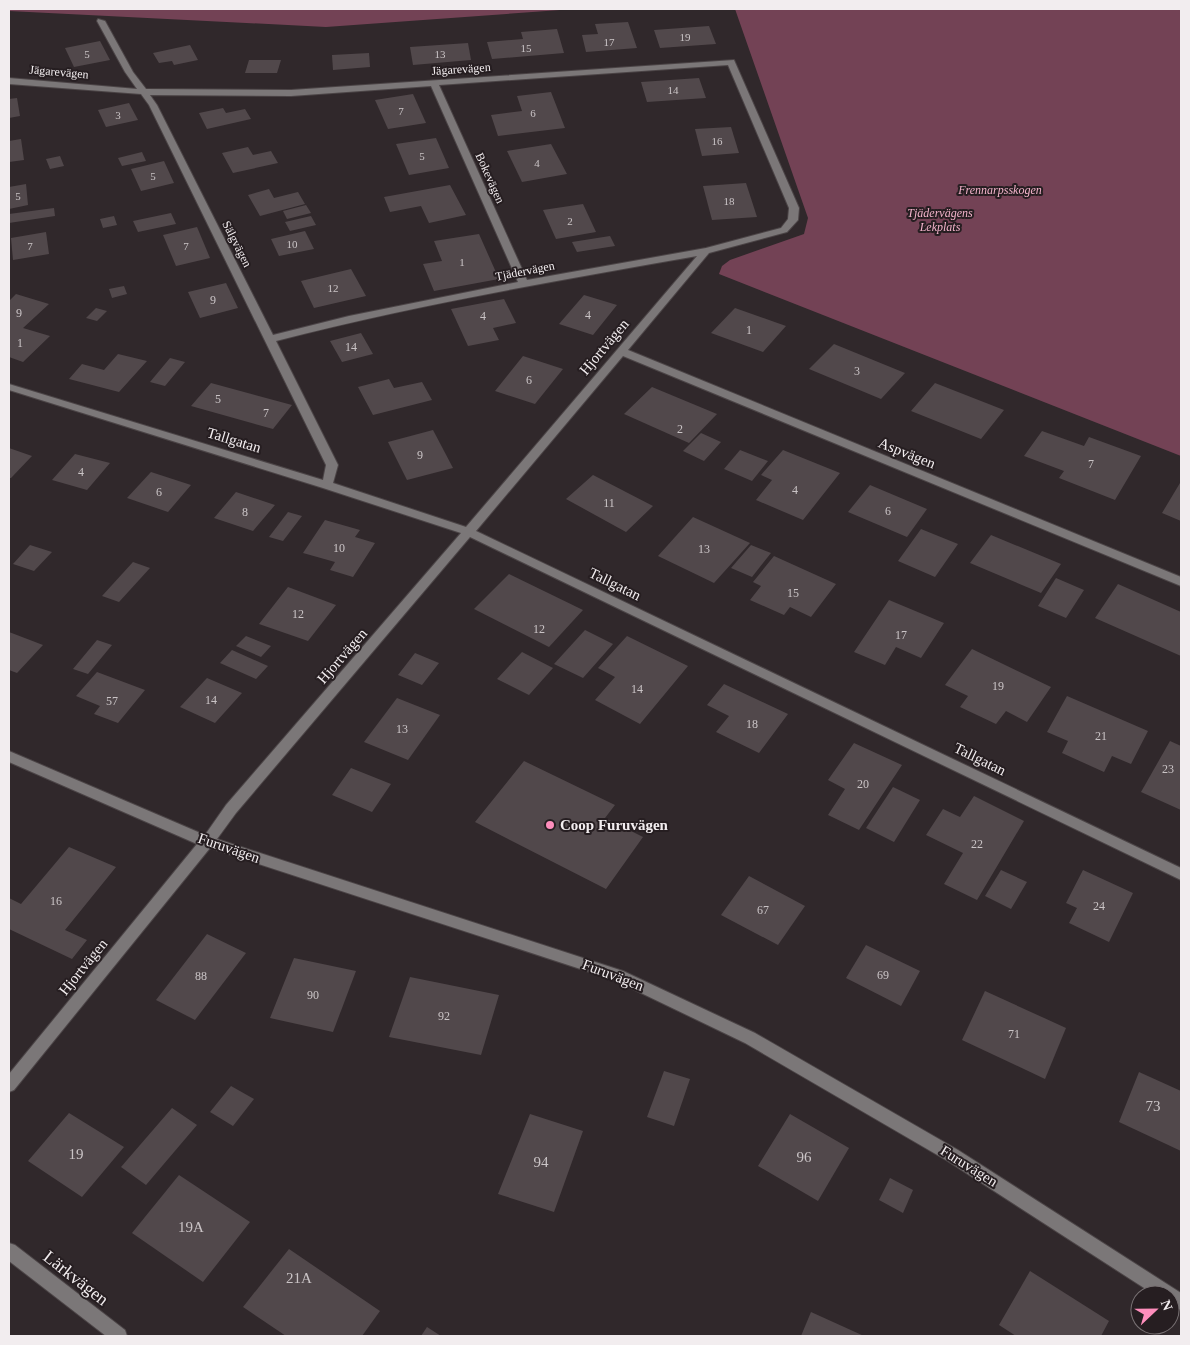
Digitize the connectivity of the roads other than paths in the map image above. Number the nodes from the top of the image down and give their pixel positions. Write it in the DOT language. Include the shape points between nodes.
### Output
graph roads {
  1 [pos="101,21"];
  2 [pos="9,81"];
  3 [pos="434,83"];
  4 [pos="144,92"];
  5 [pos="784,230"];
  6 [pos="706,251"];
  7 [pos="524,284"];
  8 [pos="271,339"];
  9 [pos="621,351"];
  10 [pos="9,387"];
  11 [pos="327,485"];
  12 [pos="469,532"];
  13 [pos="1181,582"];
  14 [pos="9,756"];
  15 [pos="207,842"];
  16 [pos="1181,874"];
  17 [pos="9,1085"];
  18 [pos="9,1251"];
  19 [pos="1154,1285"];
  20 [pos="119,1336"];
  1 -- 4 [label="street, Sälgvägen"];
  2 -- 4 [label="street, Jägarevägen"];
  3 -- 4 [label="street, Jägarevägen" via="290,93"];
  3 -- 5 [label="street, Jägarevägen" via="732,62 794,208 793,220"];
  3 -- 7 [label="street, Bokevägen"];
  4 -- 8 [label="street, Sälgvägen"];
  5 -- 6 [label="street, Tjädervägen"];
  6 -- 7 [label="street, Tjädervägen"];
  6 -- 9 [label="street, Hjortvägen"];
  7 -- 8 [label="street, Tjädervägen" via="349,319"];
  8 -- 11 [label="street, Sälgvägen" via="332,465"];
  9 -- 12 [label="street, Hjortvägen"];
  9 -- 13 [label="street, Aspvägen"];
  10 -- 11 [label="street, Tallgatan"];
  11 -- 12 [label="street, Tallgatan"];
  12 -- 15 [label="street, Hjortvägen" via="231,809"];
  12 -- 16 [label="street, Tallgatan"];
  14 -- 15 [label="street, Furuvägen"];
  15 -- 17 [label="street, Hjortvägen"];
  15 -- 19 [label="street, Furuvägen" via="627,979 750,1038 936,1145"];
  18 -- 20 [label="street, Lärkvägen"];
}
